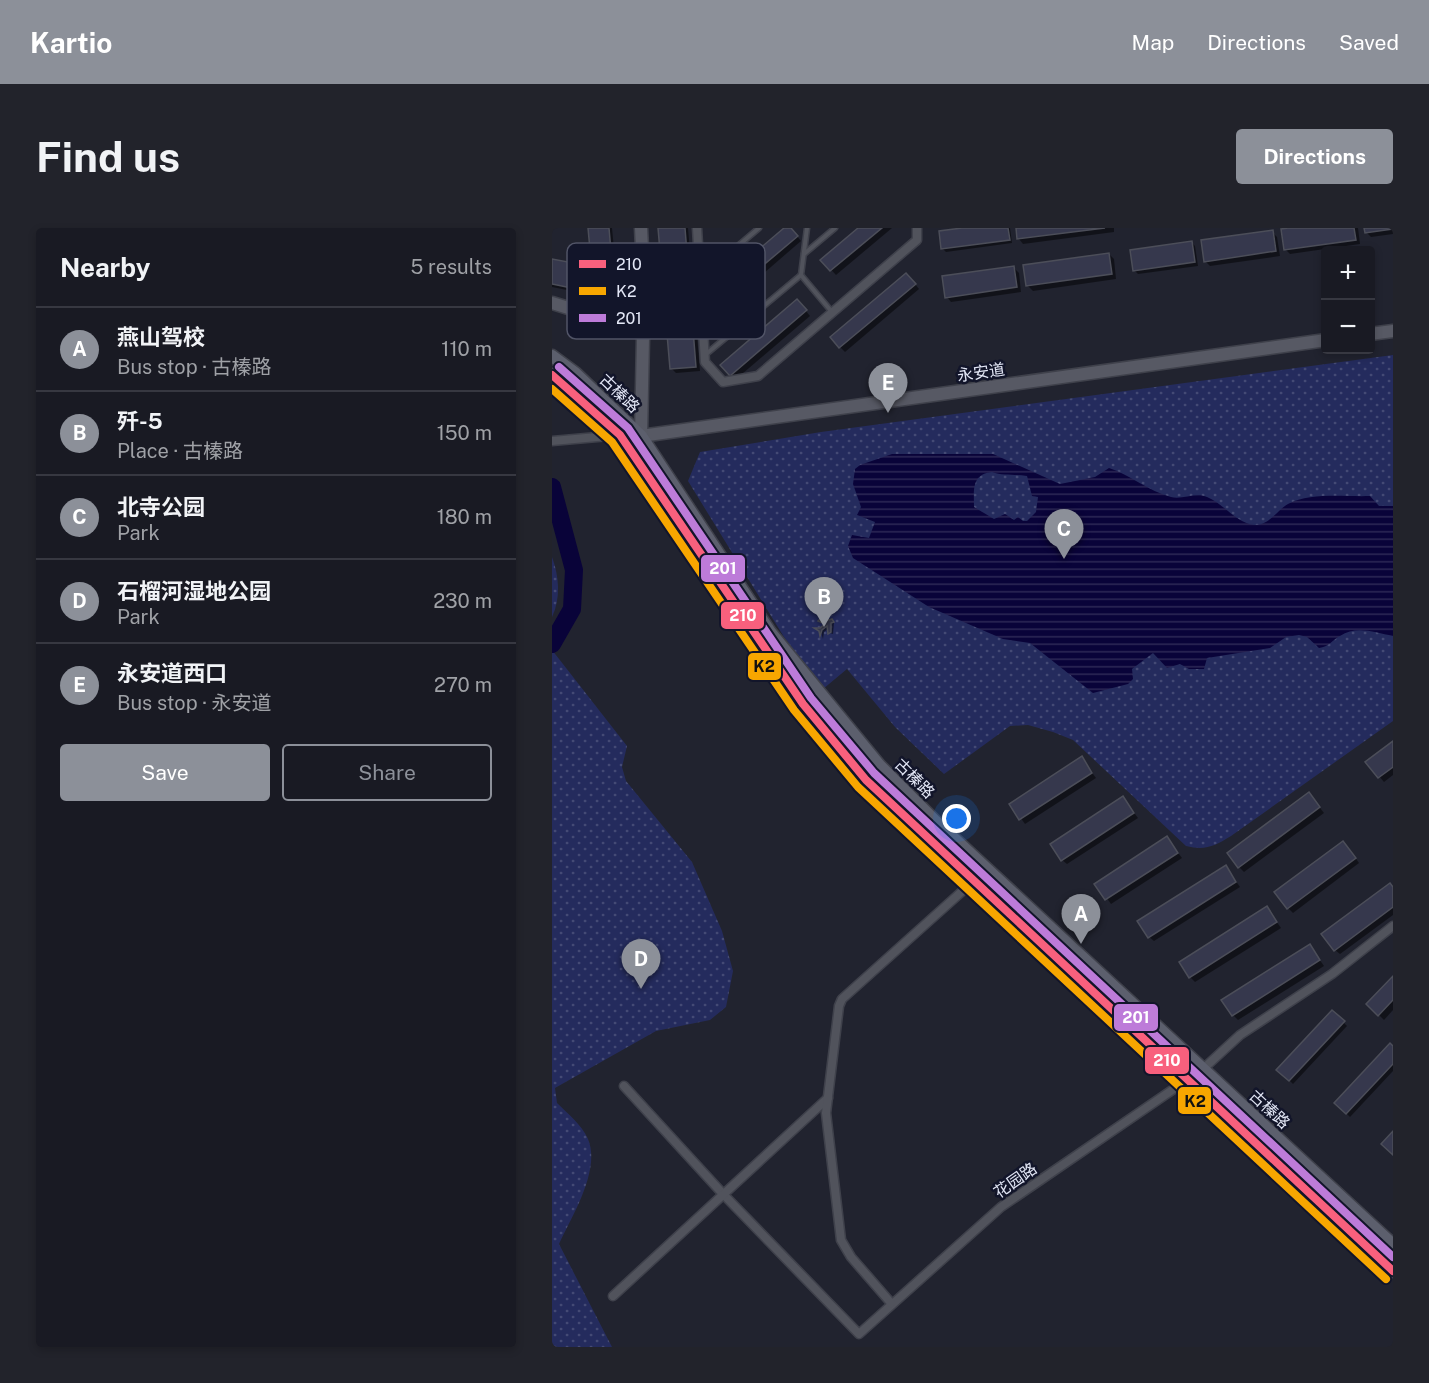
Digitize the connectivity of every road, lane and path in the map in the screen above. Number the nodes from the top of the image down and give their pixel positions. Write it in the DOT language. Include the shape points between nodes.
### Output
graph roads {
  1 [pos="641,228"];
  2 [pos="697,228"];
  3 [pos="759,228"];
  4 [pos="807,228"];
  5 [pos="835,228"];
  6 [pos="917,228"];
  7 [pos="642,243"];
  8 [pos="698,243"];
  9 [pos="741,243"];
  10 [pos="803,255"];
  11 [pos="801,275"];
  12 [pos="552,303"];
  13 [pos="765,305"];
  14 [pos="567,308"];
  15 [pos="832,313"];
  16 [pos="1393,331"];
  17 [pos="1375,333"];
  18 [pos="643,339"];
  19 [pos="704,339"];
  20 [pos="724,339"];
  21 [pos="1321,341"];
  22 [pos="705,355"];
  23 [pos="552,356"];
  24 [pos="552,375"];
  25 [pos="620,435"];
  26 [pos="641,436"];
  27 [pos="552,441"];
  28 [pos="987,870"];
  29 [pos="974,882"];
  30 [pos="1393,926"];
  31 [pos="1203,1069"];
  32 [pos="1187,1080"];
  33 [pos="624,1086"];
  34 [pos="828,1098"];
  35 [pos="723,1194"];
  36 [pos="1393,1245"];
  37 [pos="1393,1271"];
  38 [pos="613,1296"];
  39 [pos="891,1304"];
  1 -- 7 [label="main road"];
  2 -- 8 [label="street"];
  3 -- 9 [label="lane"];
  4 -- 10 [label="lane"];
  5 -- 10 [label="lane"];
  6 -- 15 [label="street" via="917,240"];
  10 -- 11 [label="lane"];
  11 -- 13 [label="lane"];
  11 -- 15 [label="lane"];
  12 -- 14 [label="main road"];
  15 -- 22 [label="street" via="758,376 723,382 705,362"];
  16 -- 17 [label="main road"];
  18 -- 26 [label="main road"];
  19 -- 22 [label="street"];
  20 -- 22 [label="lane"];
  21 -- 26 [label="main road, 永安道"];
  23 -- 26 [label="main road, 古榛路"];
  24 -- 25 [label="main road, 古榛路"];
  25 -- 26 [label="main road, 永安道"];
  25 -- 27 [label="street"];
  25 -- 29 [label="main road, 古榛路" via="803,704 866,780"];
  26 -- 28 [label="main road, 古榛路" via="770,632 824,700 879,765"];
  28 -- 29 [label="street"];
  28 -- 31 [label="main road, 古榛路"];
  29 -- 32 [label="main road, 古榛路"];
  29 -- 34 [label="street" via="842,999"];
  30 -- 31 [label="street, 花园路" via="1332,974 1240,1035"];
  31 -- 32 [label="street, 花园路"];
  31 -- 36 [label="main road, 古榛路"];
  32 -- 37 [label="main road, 古榛路"];
  32 -- 39 [label="street, 花园路" via="1001,1207"];
  33 -- 35 [label="street"];
  34 -- 35 [label="street"];
  34 -- 39 [label="street" via="826,1113 841,1240"];
  35 -- 38 [label="street"];
  35 -- 39 [label="street, 花园路" via="859,1334"];
}
